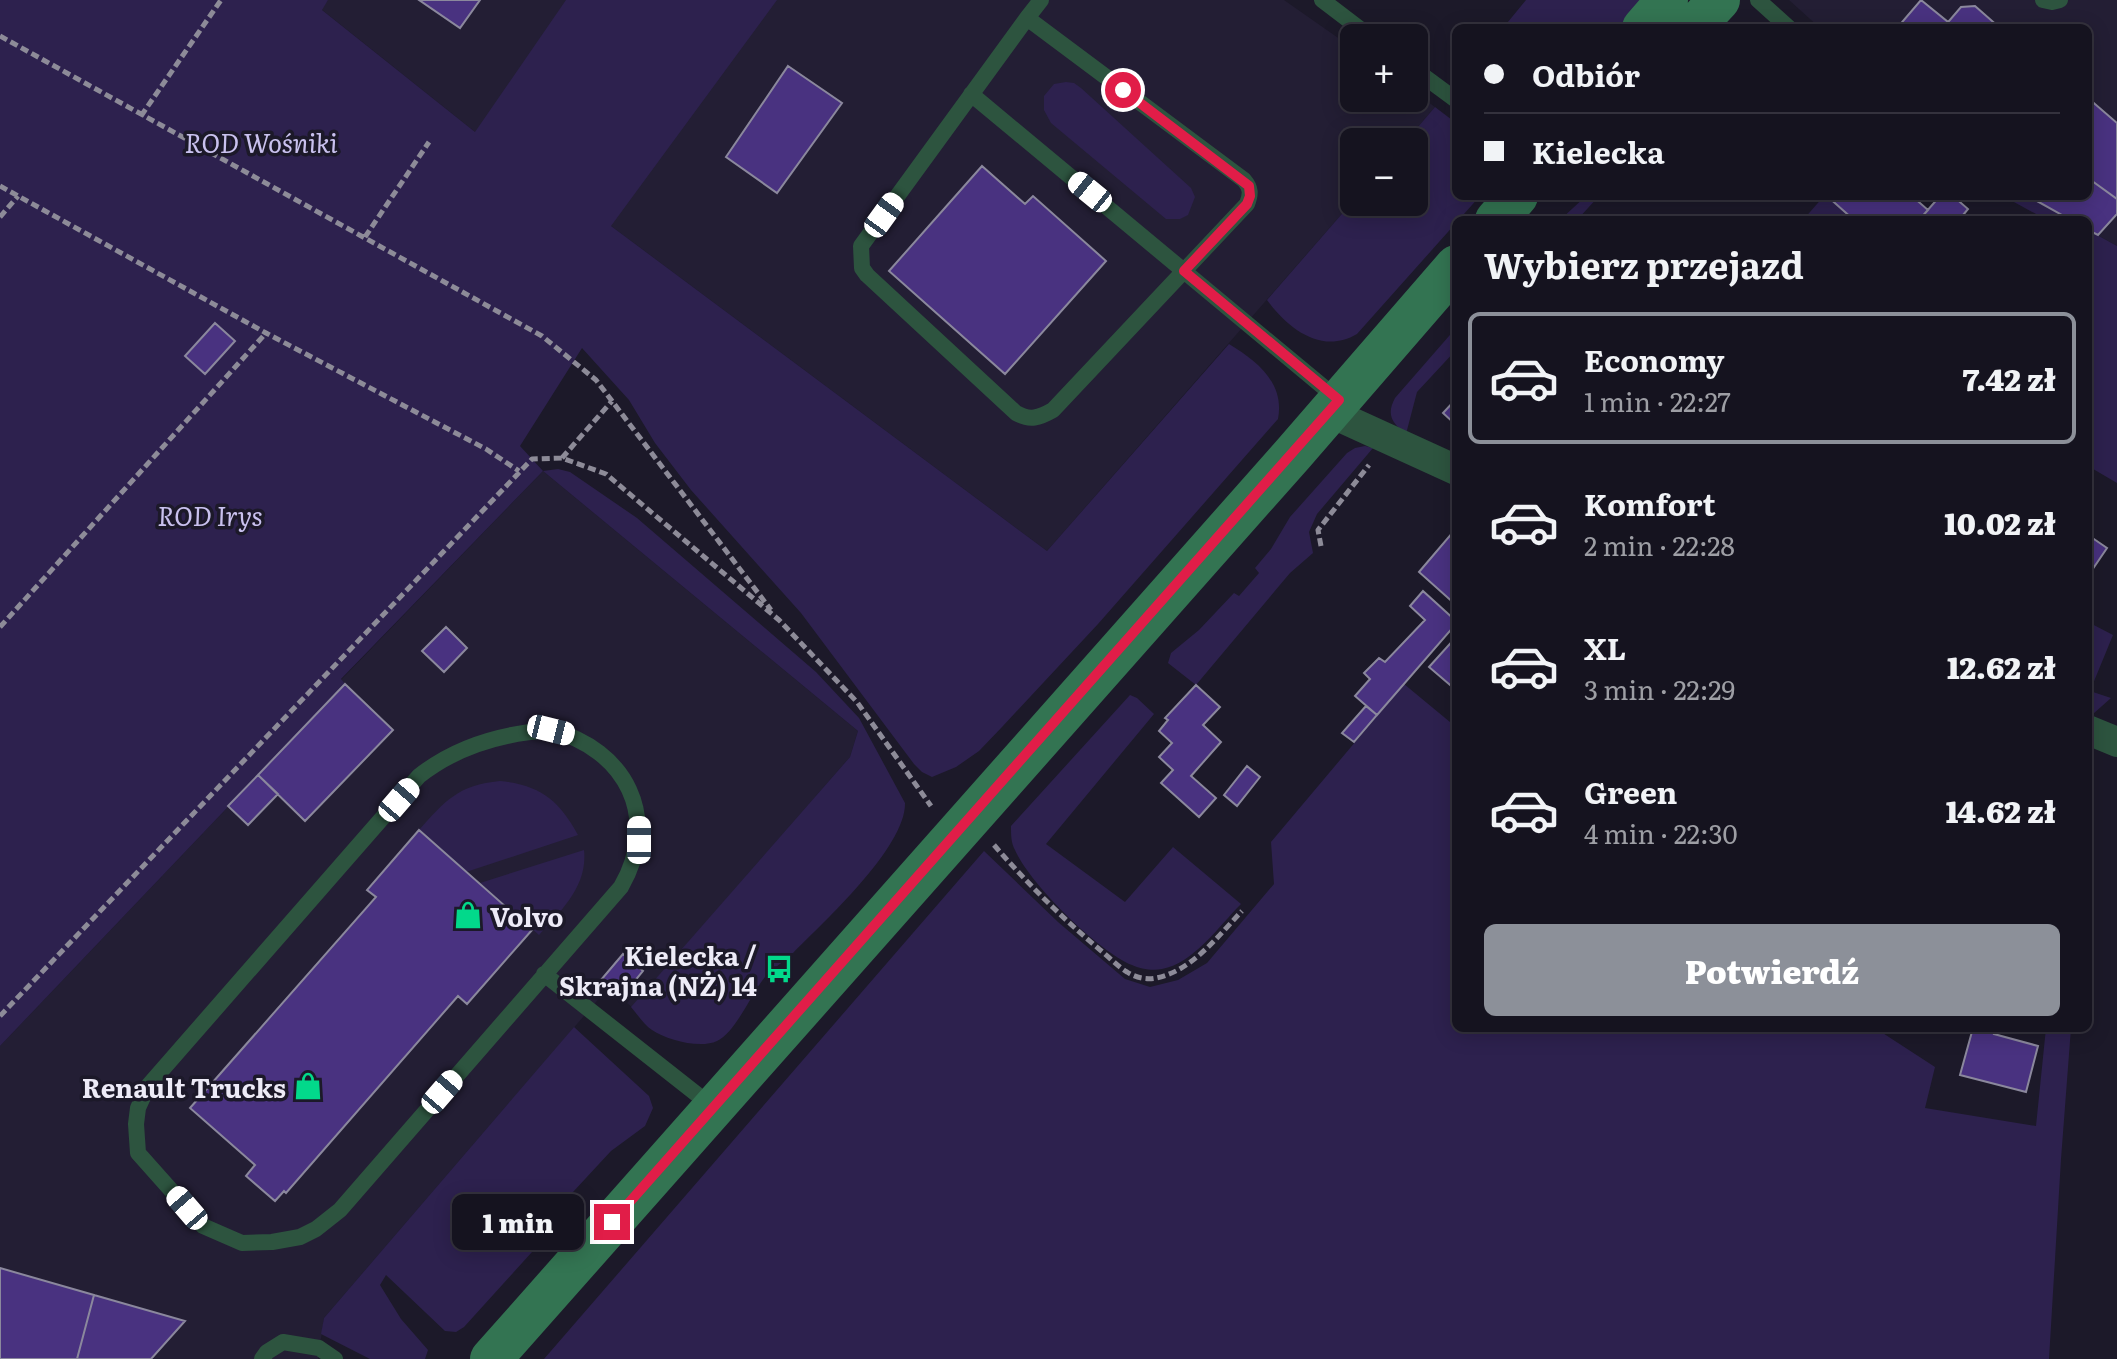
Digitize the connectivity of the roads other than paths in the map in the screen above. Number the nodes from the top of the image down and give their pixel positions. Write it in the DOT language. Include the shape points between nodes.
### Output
graph roads {
  1 [pos="1041,0"];
  2 [pos="1322,0"];
  3 [pos="1667,0"];
  4 [pos="1719,0"];
  5 [pos="1758,0"];
  6 [pos="2043,0"];
  7 [pos="2060,0"];
  8 [pos="1027,18"];
  9 [pos="1354,24"];
  10 [pos="1646,24"];
  11 [pos="1697,24"];
  12 [pos="1785,24"];
  13 [pos="1428,79"];
  14 [pos="971,94"];
  15 [pos="1452,97"];
  16 [pos="1514,200"];
  17 [pos="1500,216"];
  18 [pos="1184,271"];
  19 [pos="1452,271"];
  20 [pos="1334,406"];
  21 [pos="1452,468"];
  22 [pos="2092,732"];
  23 [pos="2117,742"];
  24 [pos="544,974"];
  25 [pos="713,1107"];
  26 [pos="262,1359"];
  27 [pos="335,1359"];
  28 [pos="491,1359"];
  1 -- 8 [label="lane"];
  2 -- 9 [label="lane"];
  3 -- 10 [label="main road"];
  4 -- 11 [label="main road"];
  5 -- 12 [label="lane"];
  6 -- 7 [label="lane"];
  8 -- 14 [label="lane"];
  8 -- 18 [label="lane" via="1249,186 1247,204"];
  13 -- 15 [label="lane"];
  14 -- 18 [label="lane"];
  14 -- 18 [label="lane" via="861,246 862,268 1016,413 1033,418 1053,410"];
  16 -- 17 [label="main road"];
  18 -- 20 [label="lane"];
  19 -- 20 [label="main road"];
  20 -- 21 [label="street" via="1389,441"];
  20 -- 25 [label="main road"];
  22 -- 23 [label="street"];
  24 -- 24 [label="lane" via="621,887 639,840 639,818 629,789 610,761 574,736 551,730 488,741 419,776 148,1086 138,1108 138,1153 203,1226 218,1234 242,1243 300,1237 340,1210"];
  24 -- 25 [label="lane"];
  25 -- 28 [label="main road"];
  26 -- 27 [label="lane" via="283,1342 319,1348"];
}
